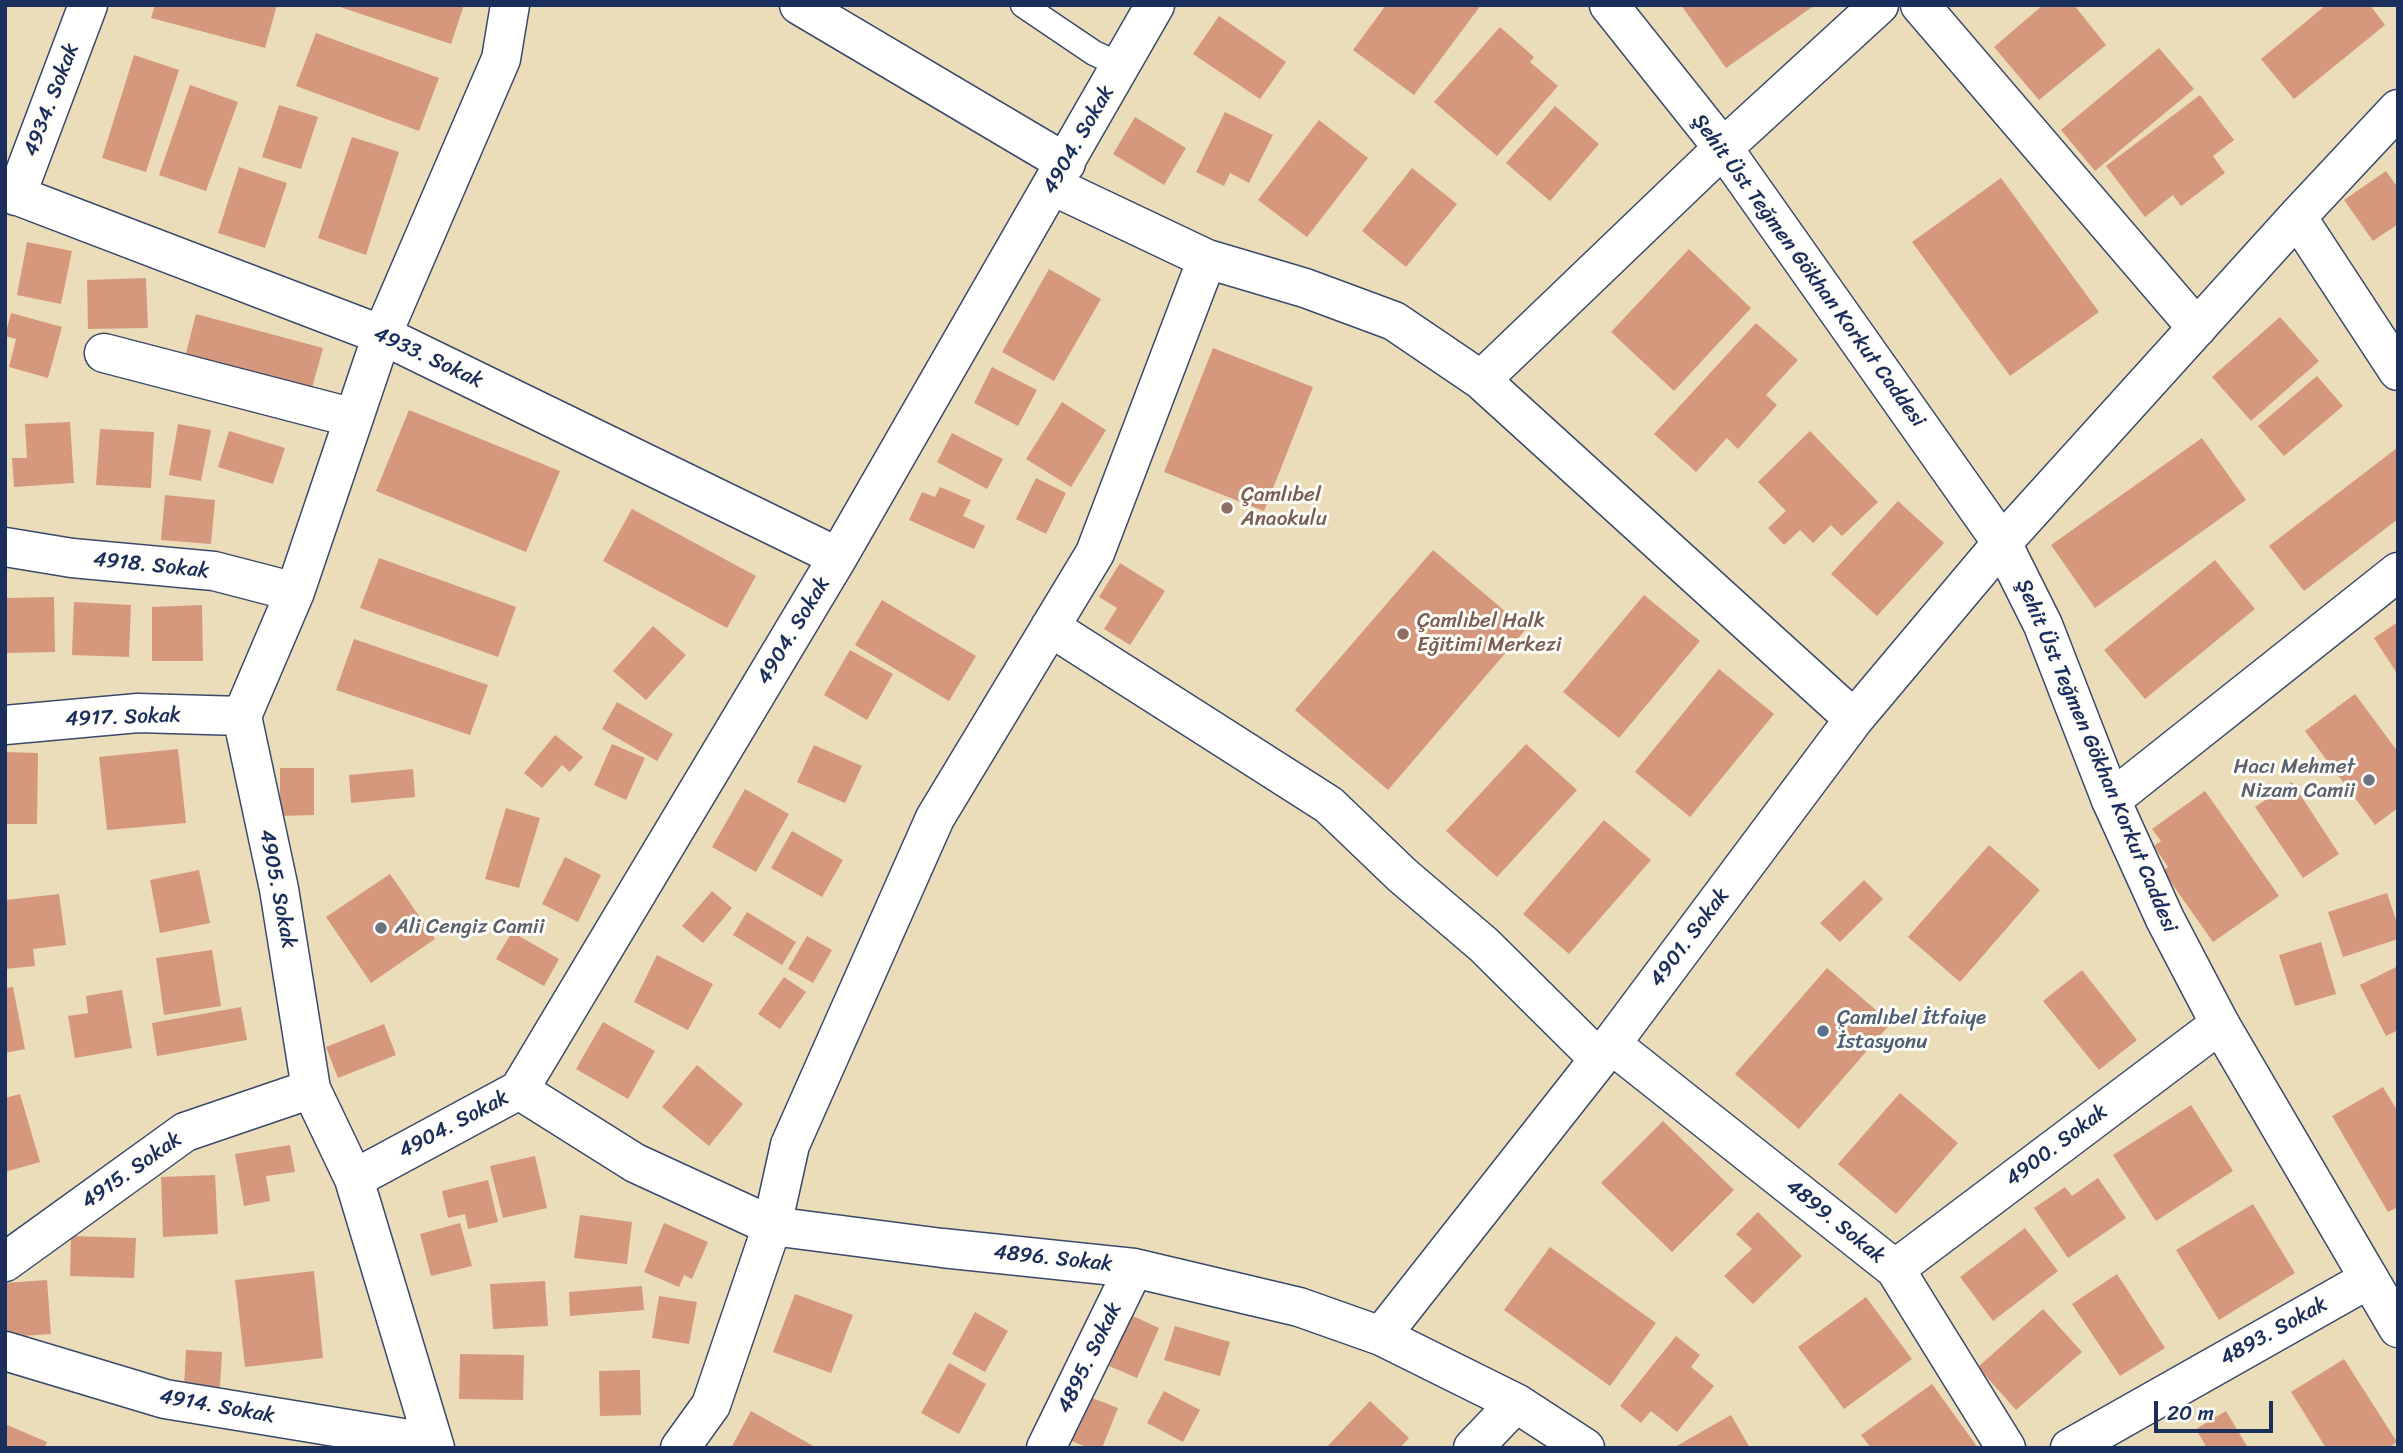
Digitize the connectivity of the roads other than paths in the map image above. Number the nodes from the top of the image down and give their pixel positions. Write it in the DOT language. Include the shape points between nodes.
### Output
graph roads {
  1 [pos="88,5"];
  2 [pos="510,5"];
  3 [pos="799,5"];
  4 [pos="1023,5"];
  5 [pos="1155,5"];
  6 [pos="1609,5"];
  7 [pos="1879,5"];
  8 [pos="1920,5"];
  9 [pos="1122,66"];
  10 [pos="2398,109"];
  11 [pos="1723,148"];
  12 [pos="1059,174"];
  13 [pos="11,193"];
  14 [pos="2297,218"];
  15 [pos="1207,259"];
  16 [pos="2197,328"];
  17 [pos="382,335"];
  18 [pos="104,353"];
  19 [pos="2398,371"];
  20 [pos="1481,380"];
  21 [pos="354,418"];
  22 [pos="2002,543"];
  23 [pos="5,547"];
  24 [pos="838,557"];
  25 [pos="2398,572"];
  26 [pos="295,592"];
  27 [pos="1050,627"];
  28 [pos="242,716"];
  29 [pos="1854,719"];
  30 [pos="5,725"];
  31 [pos="2111,800"];
  32 [pos="2220,1024"];
  33 [pos="1605,1051"];
  34 [pos="311,1089"];
  35 [pos="519,1090"];
  36 [pos="354,1179"];
  37 [pos="772,1226"];
  38 [pos="5,1262"];
  39 [pos="1134,1268"];
  40 [pos="1895,1269"];
  41 [pos="2386,1298"];
  42 [pos="1381,1336"];
  43 [pos="5,1351"];
  44 [pos="1516,1403"];
  45 [pos="434,1445"];
  46 [pos="680,1448"];
  47 [pos="1046,1448"];
  48 [pos="1473,1448"];
  49 [pos="1585,1448"];
  50 [pos="2006,1448"];
  51 [pos="2070,1448"];
  1 -- 13 [label="street, 4934. Sokak"];
  2 -- 17 [label="street" via="500,59"];
  3 -- 12 [label="street"];
  4 -- 9 [label="lane" via="1094,53"];
  5 -- 9 [label="street, 4904. Sokak"];
  6 -- 11 [label="street, Şehit Üst Teğmen Gökhan Korkut Caddesi"];
  7 -- 11 [label="street"];
  8 -- 16 [label="street"];
  9 -- 12 [label="street, 4904. Sokak"];
  10 -- 14 [label="street, 4901. Sokak"];
  11 -- 20 [label="street"];
  11 -- 22 [label="street, Şehit Üst Teğmen Gökhan Korkut Caddesi"];
  12 -- 15 [label="street"];
  12 -- 24 [label="street, 4904. Sokak"];
  13 -- 17 [label="street, 4933. Sokak"];
  14 -- 16 [label="street, 4901. Sokak"];
  14 -- 19 [label="street"];
  15 -- 20 [label="street" via="1394,321"];
  15 -- 27 [label="street" via="1095,553"];
  16 -- 22 [label="street, 4901. Sokak"];
  17 -- 21 [label="street"];
  17 -- 24 [label="street, 4933. Sokak"];
  18 -- 21 [label="street"];
  20 -- 29 [label="street"];
  21 -- 26 [label="street"];
  22 -- 29 [label="street, 4901. Sokak"];
  22 -- 31 [label="street, Şehit Üst Teğmen Gökhan Korkut Caddesi" via="2043,625"];
  23 -- 26 [label="street, 4918. Sokak" via="214,571"];
  24 -- 35 [label="street, 4904. Sokak"];
  25 -- 31 [label="street"];
  26 -- 28 [label="street"];
  27 -- 33 [label="street, 4899. Sokak" via="1329,805 1402,875"];
  27 -- 37 [label="street" via="935,818 790,1145"];
  28 -- 30 [label="street, 4917. Sokak" via="138,713"];
  28 -- 34 [label="street, 4905. Sokak" via="279,888"];
  29 -- 33 [label="street, 4901. Sokak"];
  31 -- 32 [label="street, Şehit Üst Teğmen Gökhan Korkut Caddesi" via="2165,919"];
  32 -- 40 [label="street, 4900. Sokak"];
  32 -- 41 [label="street, Şehit Üst Teğmen Gökhan Korkut Caddesi"];
  33 -- 40 [label="street, 4899. Sokak"];
  33 -- 42 [label="street, 4901. Sokak"];
  34 -- 36 [label="street, 4905. Sokak"];
  34 -- 38 [label="street, 4915. Sokak" via="186,1132"];
  35 -- 36 [label="street, 4904. Sokak"];
  35 -- 37 [label="street, 4896. Sokak" via="635,1163"];
  36 -- 45 [label="street, 4905. Sokak"];
  37 -- 39 [label="street, 4896. Sokak"];
  37 -- 46 [label="street" via="711,1405"];
  39 -- 42 [label="street, 4896. Sokak" via="1299,1307"];
  39 -- 47 [label="street, 4895. Sokak"];
  40 -- 50 [label="street, 4899. Sokak"];
  41 -- 51 [label="street, 4893. Sokak"];
  42 -- 44 [label="street, 4896. Sokak"];
  43 -- 45 [label="street, 4914. Sokak" via="165,1399"];
  44 -- 48 [label="street"];
  44 -- 49 [label="street, 4896. Sokak"];
}
